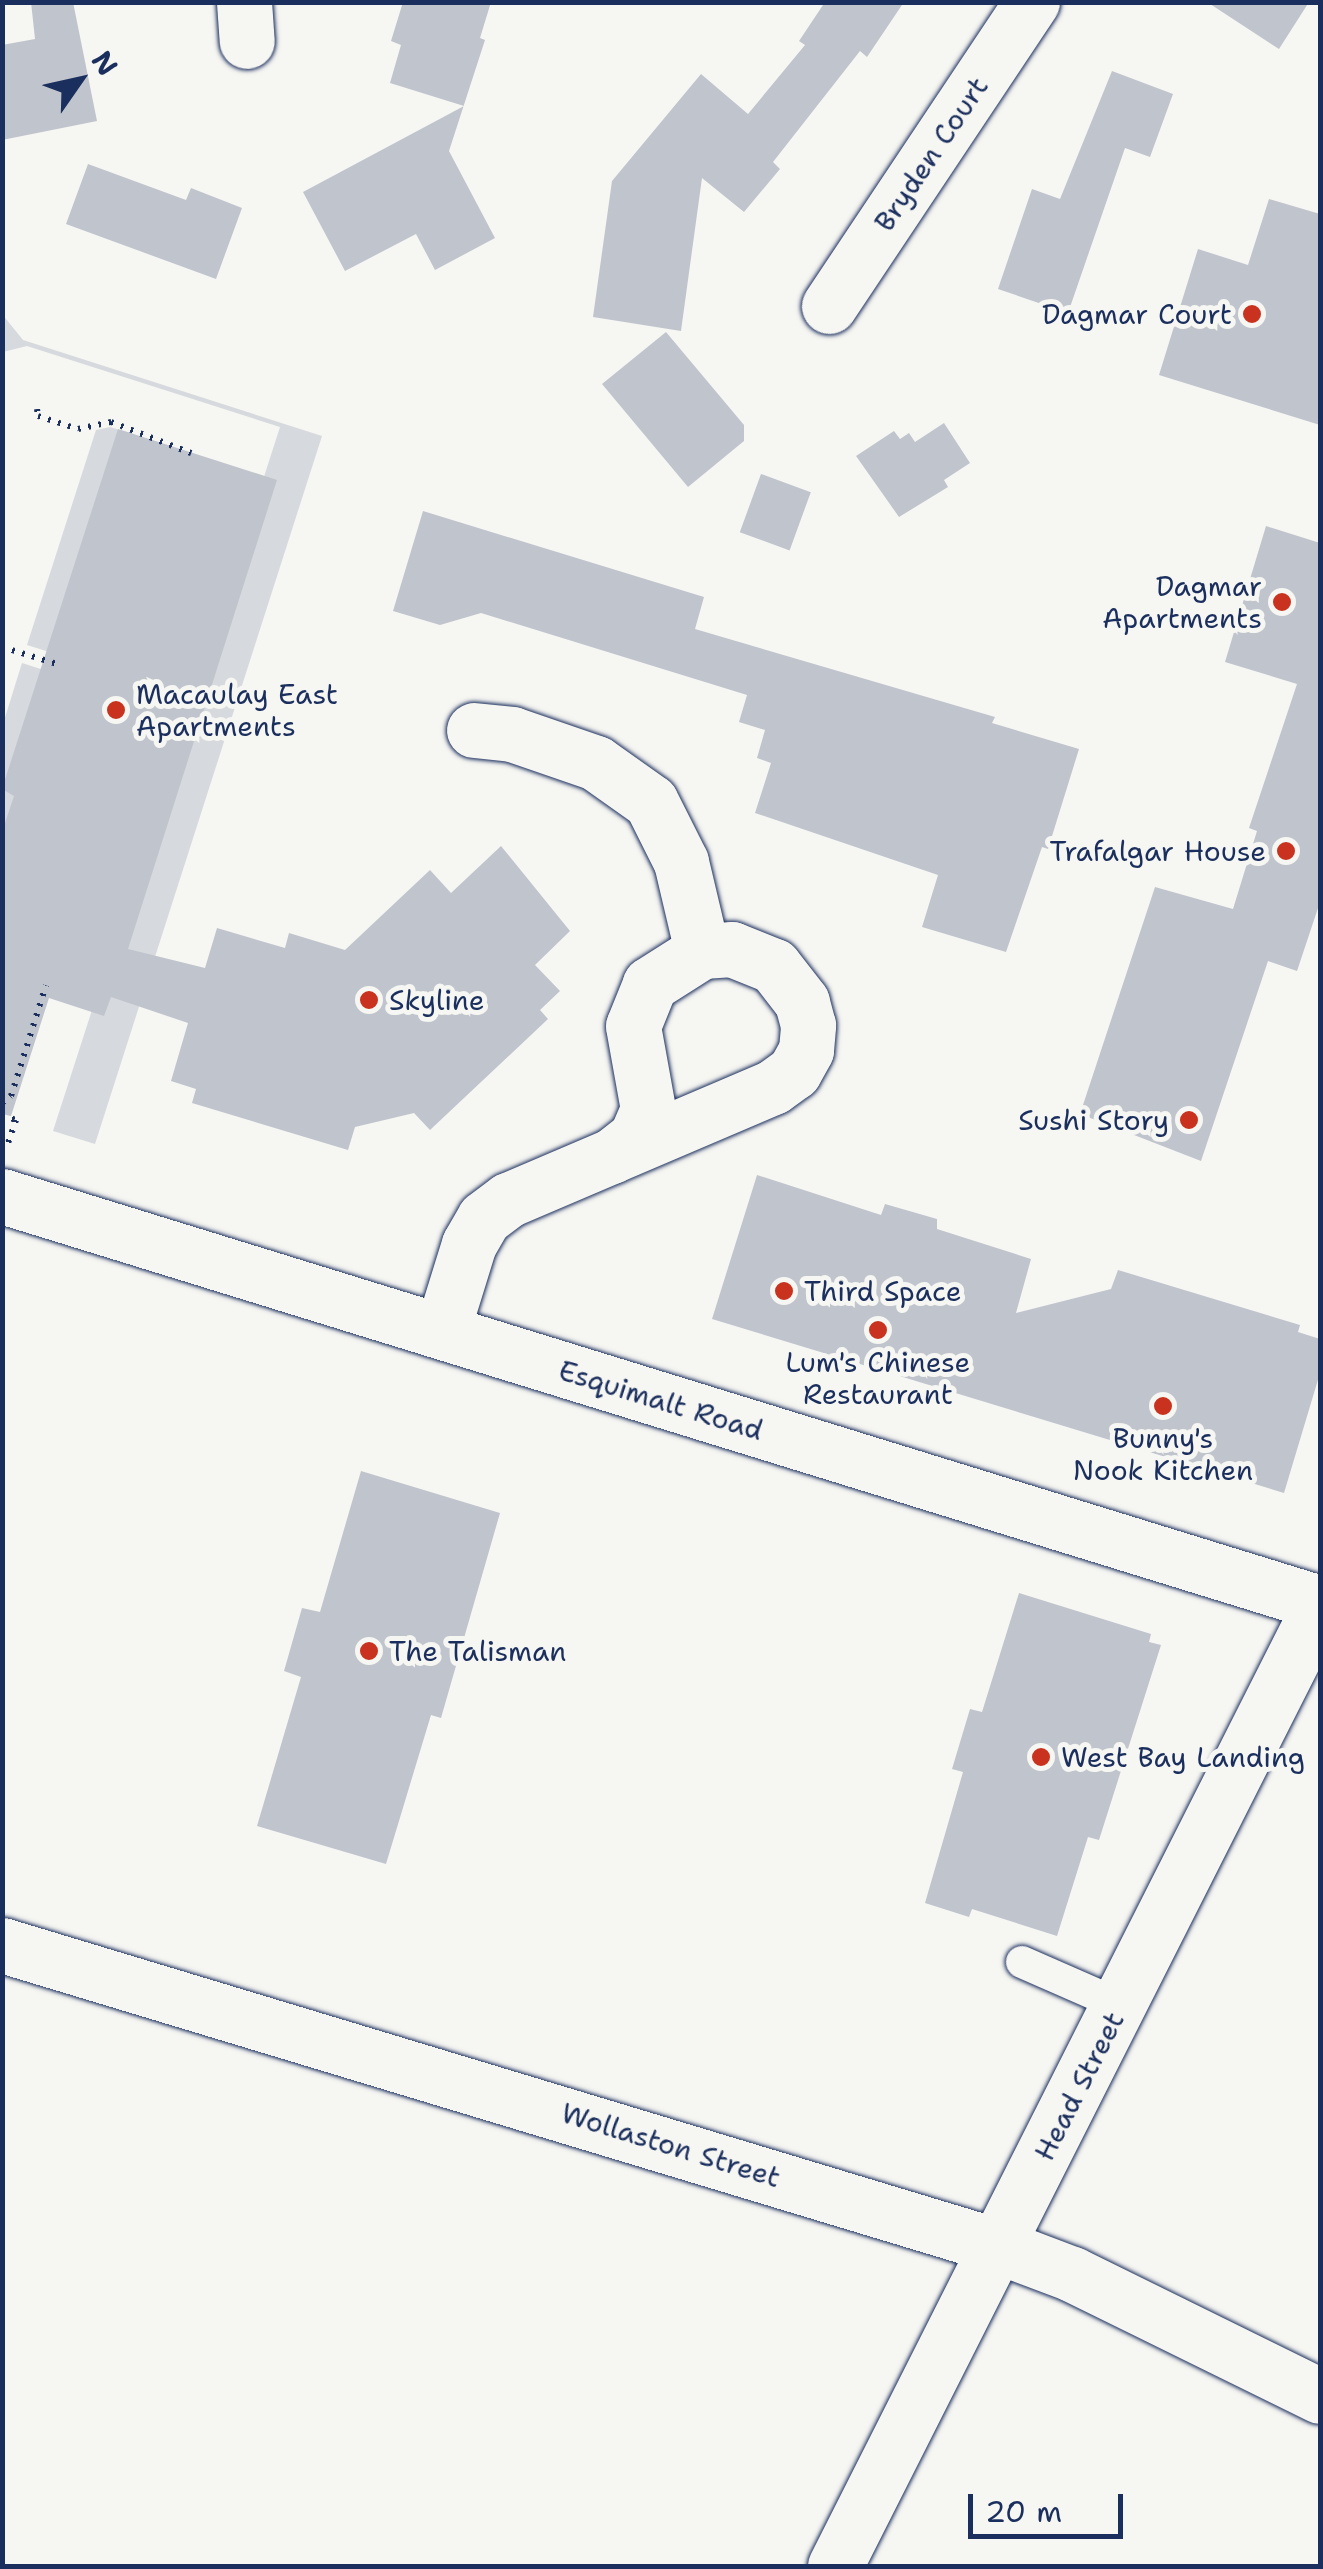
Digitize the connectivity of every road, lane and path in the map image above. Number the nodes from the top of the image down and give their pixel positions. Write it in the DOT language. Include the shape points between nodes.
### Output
graph roads {
  1 [pos="1032,2"];
  2 [pos="829,306"];
  3 [pos="37,409"];
  4 [pos="190,453"];
  5 [pos="2,647"];
  6 [pos="57,664"];
  7 [pos="474,730"];
  8 [pos="702,950"];
  9 [pos="46,985"];
  10 [pos="2,1103"];
  11 [pos="2,1115"];
  12 [pos="612,1156"];
  13 [pos="4,1173"];
  14 [pos="442,1331"];
  15 [pos="1320,1604"];
  16 [pos="2,1944"];
  17 [pos="1022,1962"];
  18 [pos="1120,2004"];
  19 [pos="998,2246"];
  20 [pos="1320,2396"];
  21 [pos="835,2566"];
  1 -- 2 [label="street, Bryden Court"];
  3 -- 4 [label="path" via="38,416 78,429 111,422"];
  5 -- 6 [label="path"];
  7 -- 8 [label="street" via="512,734 596,763 651,802 681,862"];
  8 -- 12 [label="street" via="650,984 634,1026 648,1109 636,1137"];
  8 -- 12 [label="street" via="732,949 774,966 802,1002 806,1050 794,1072 773,1087"];
  9 -- 10 [label="path" via="11,1096"];
  11 -- 13 [label="path" via="16,1120"];
  12 -- 14 [label="street" via="508,1200 484,1218 468,1244"];
  13 -- 14 [label="street, Esquimalt Road"];
  14 -- 15 [label="street, Esquimalt Road"];
  15 -- 18 [label="street, Head Street"];
  16 -- 19 [label="street, Wollaston Street"];
  17 -- 18 [label="lane"];
  18 -- 19 [label="street, Head Street"];
  19 -- 20 [label="street, Wollaston Street" via="1072,2274"];
  19 -- 21 [label="street, Head Street"];
}
